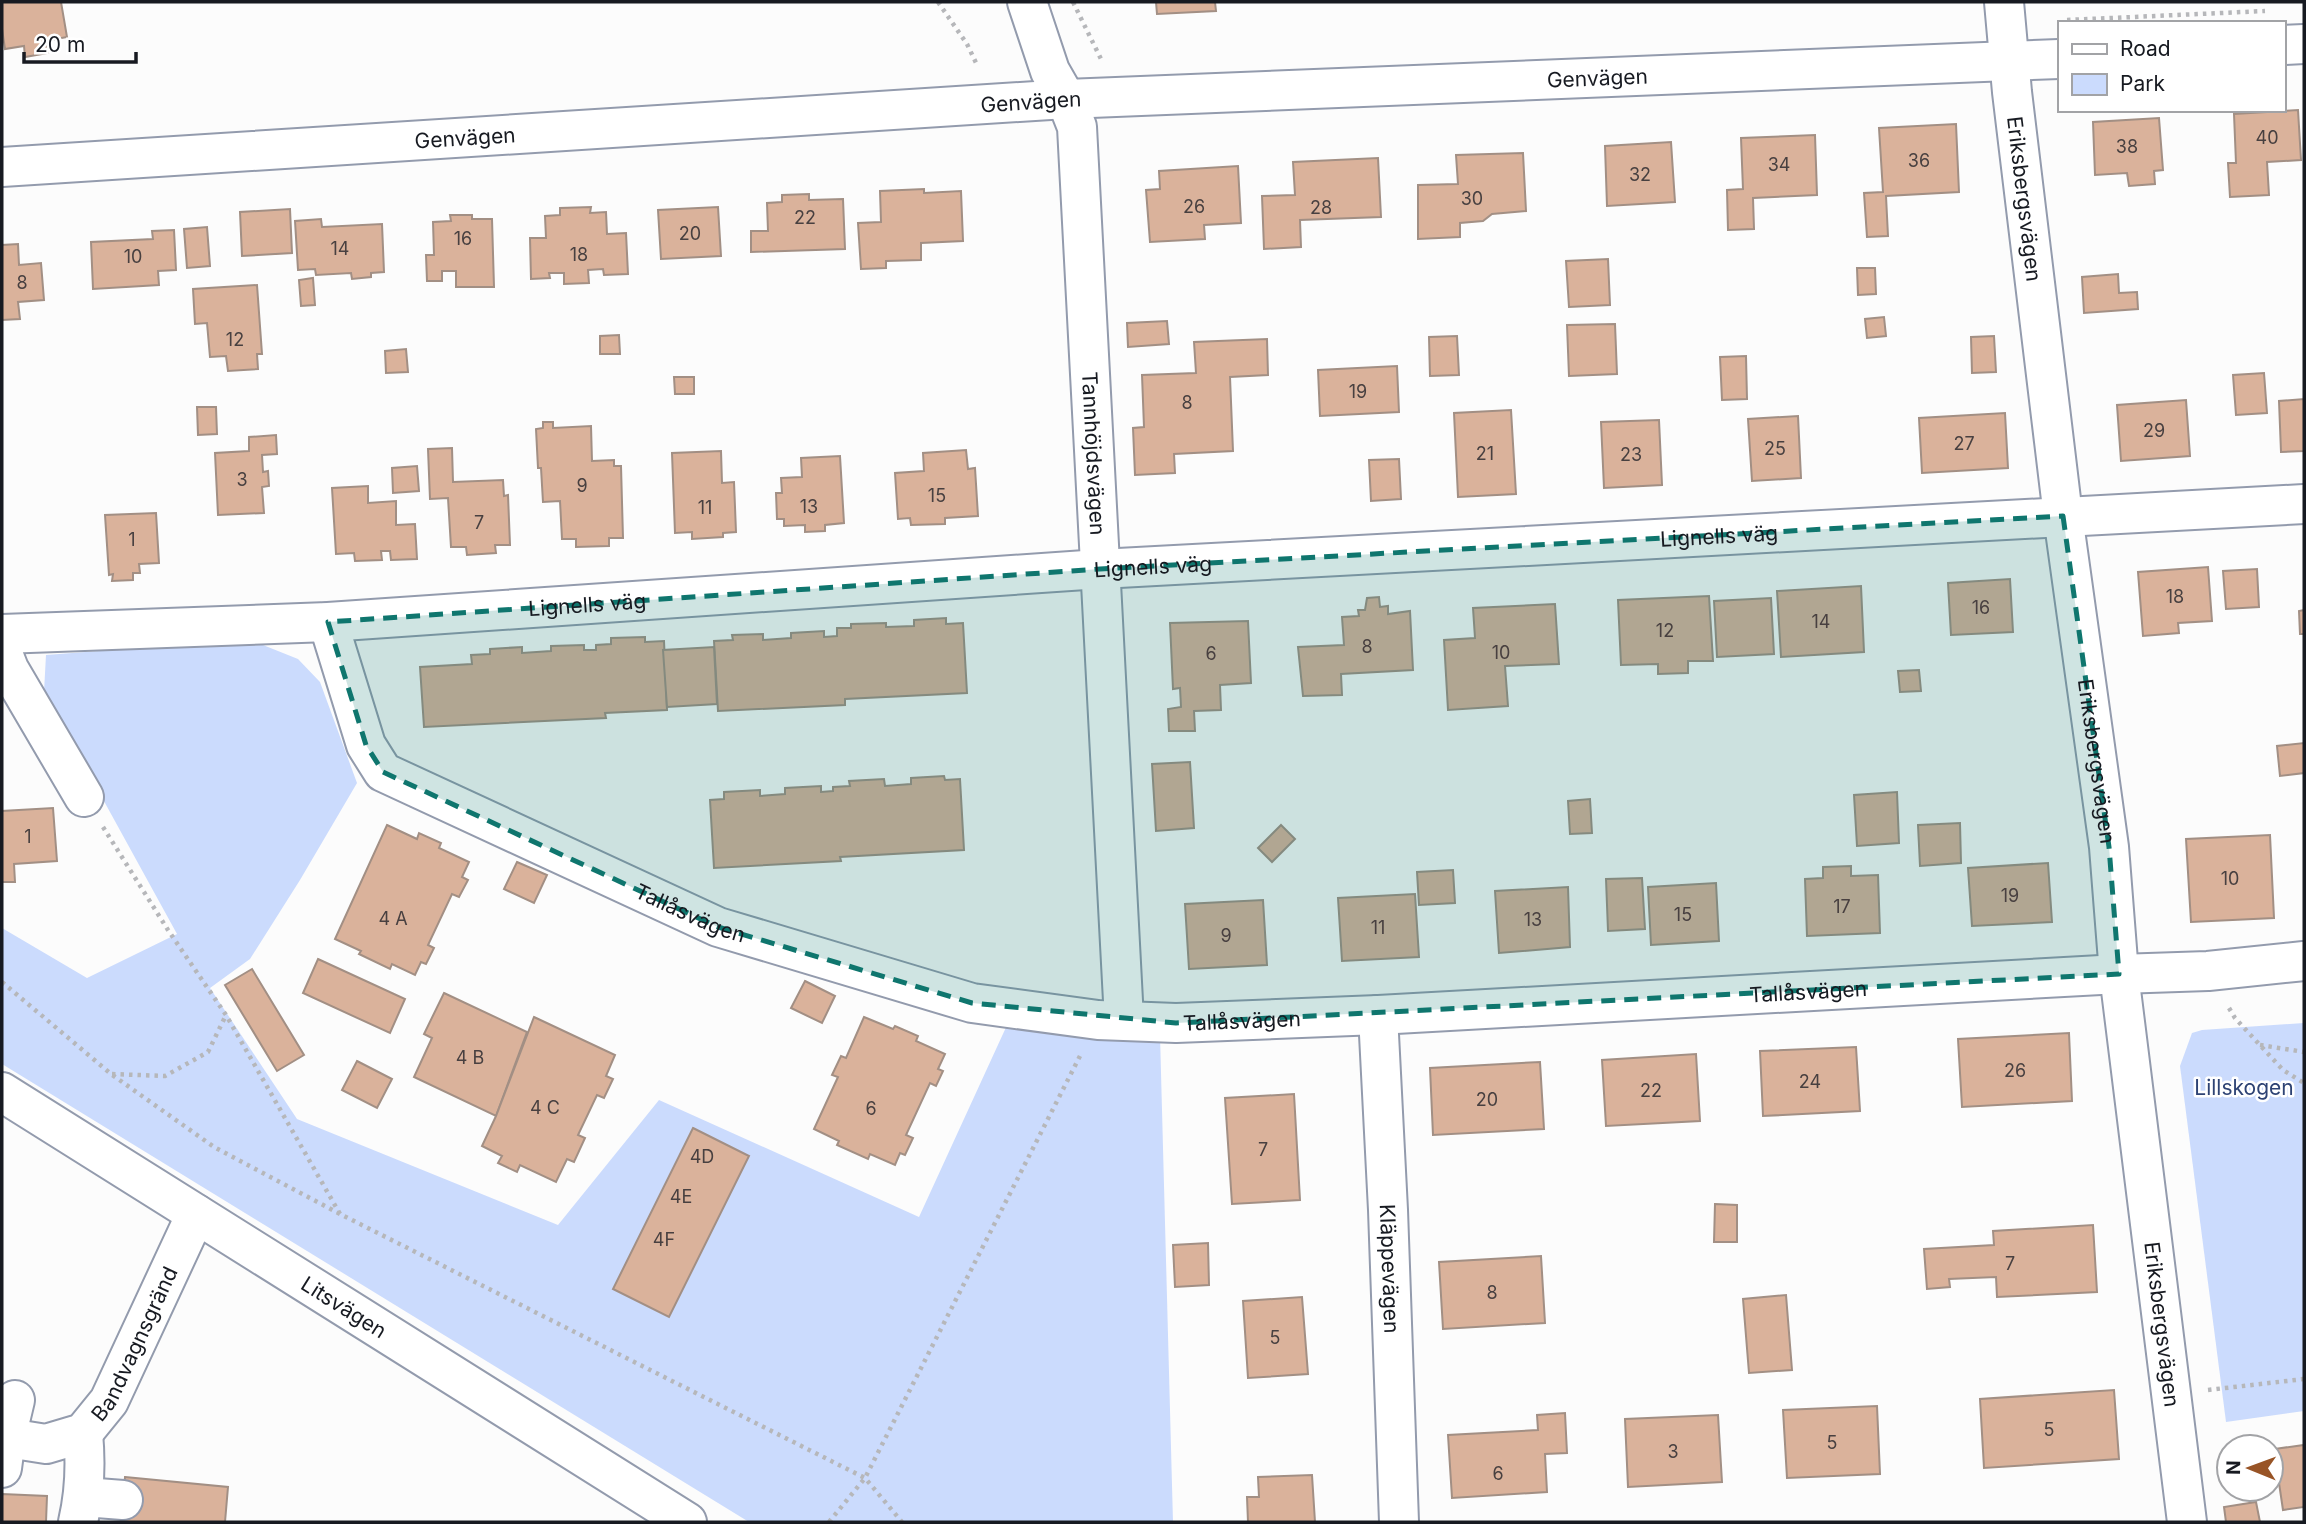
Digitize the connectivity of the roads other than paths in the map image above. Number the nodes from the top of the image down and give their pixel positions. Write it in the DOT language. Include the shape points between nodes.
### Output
graph roads {
  1 [pos="1027,2"];
  2 [pos="2004,2"];
  3 [pos="2304,44"];
  4 [pos="2285,45"];
  5 [pos="2058,58"];
  6 [pos="2009,60"];
  7 [pos="1066,99"];
  8 [pos="2,167"];
  9 [pos="2304,504"];
  10 [pos="2063,516"];
  11 [pos="1100,569"];
  12 [pos="328,622"];
  13 [pos="2,634"];
  14 [pos="2,651"];
  15 [pos="84,797"];
  16 [pos="2304,961"];
  17 [pos="2119,974"];
  18 [pos="1378,1015"];
  19 [pos="1111,1020"];
  20 [pos="2,1092"];
  21 [pos="196,1214"];
  22 [pos="15,1401"];
  23 [pos="83,1433"];
  24 [pos="3,1448"];
  25 [pos="123,1500"];
  26 [pos="81,1509"];
  27 [pos="687,1522"];
  28 [pos="1399,1522"];
  29 [pos="2187,1522"];
  1 -- 7 [label="street, Tannhöjdsvägen" via="1049,71"];
  2 -- 6 [label="street, Eriksbergsvägen"];
  3 -- 4 [label="street"];
  5 -- 6 [label="street, Genvägen"];
  6 -- 7 [label="street, Genvägen"];
  6 -- 10 [label="street, Eriksbergsvägen"];
  7 -- 8 [label="street, Genvägen"];
  7 -- 11 [label="street, Tannhöjdsvägen" via="1077,127"];
  9 -- 10 [label="street, Lignells väg"];
  10 -- 11 [label="street, Lignells väg"];
  10 -- 17 [label="street, Eriksbergsvägen" via="2109,847"];
  11 -- 12 [label="street, Lignells väg"];
  11 -- 19 [label="street, Tannhöjdsvägen"];
  12 -- 13 [label="street, Lignells väg"];
  12 -- 19 [label="street, Tallåsvägen" via="366,745 383,772 718,927 972,1003"];
  14 -- 15 [label="street"];
  16 -- 17 [label="street, Tallåsvägen"];
  17 -- 18 [label="street, Tallåsvägen"];
  17 -- 29 [label="street, Eriksbergsvägen"];
  18 -- 19 [label="street, Tallåsvägen" via="1176,1023"];
  18 -- 28 [label="street, Kläppevägen"];
  20 -- 21 [label="street, Litsvägen"];
  21 -- 23 [label="street, Bandvagnsgränd" via="109,1401"];
  21 -- 27 [label="street, Litsvägen"];
  22 -- 24 [label="street"];
  23 -- 24 [label="street, Bandvagnsgränd" via="46,1444"];
  23 -- 26 [label="street" via="86,1458"];
  25 -- 26 [label="street"];
}
